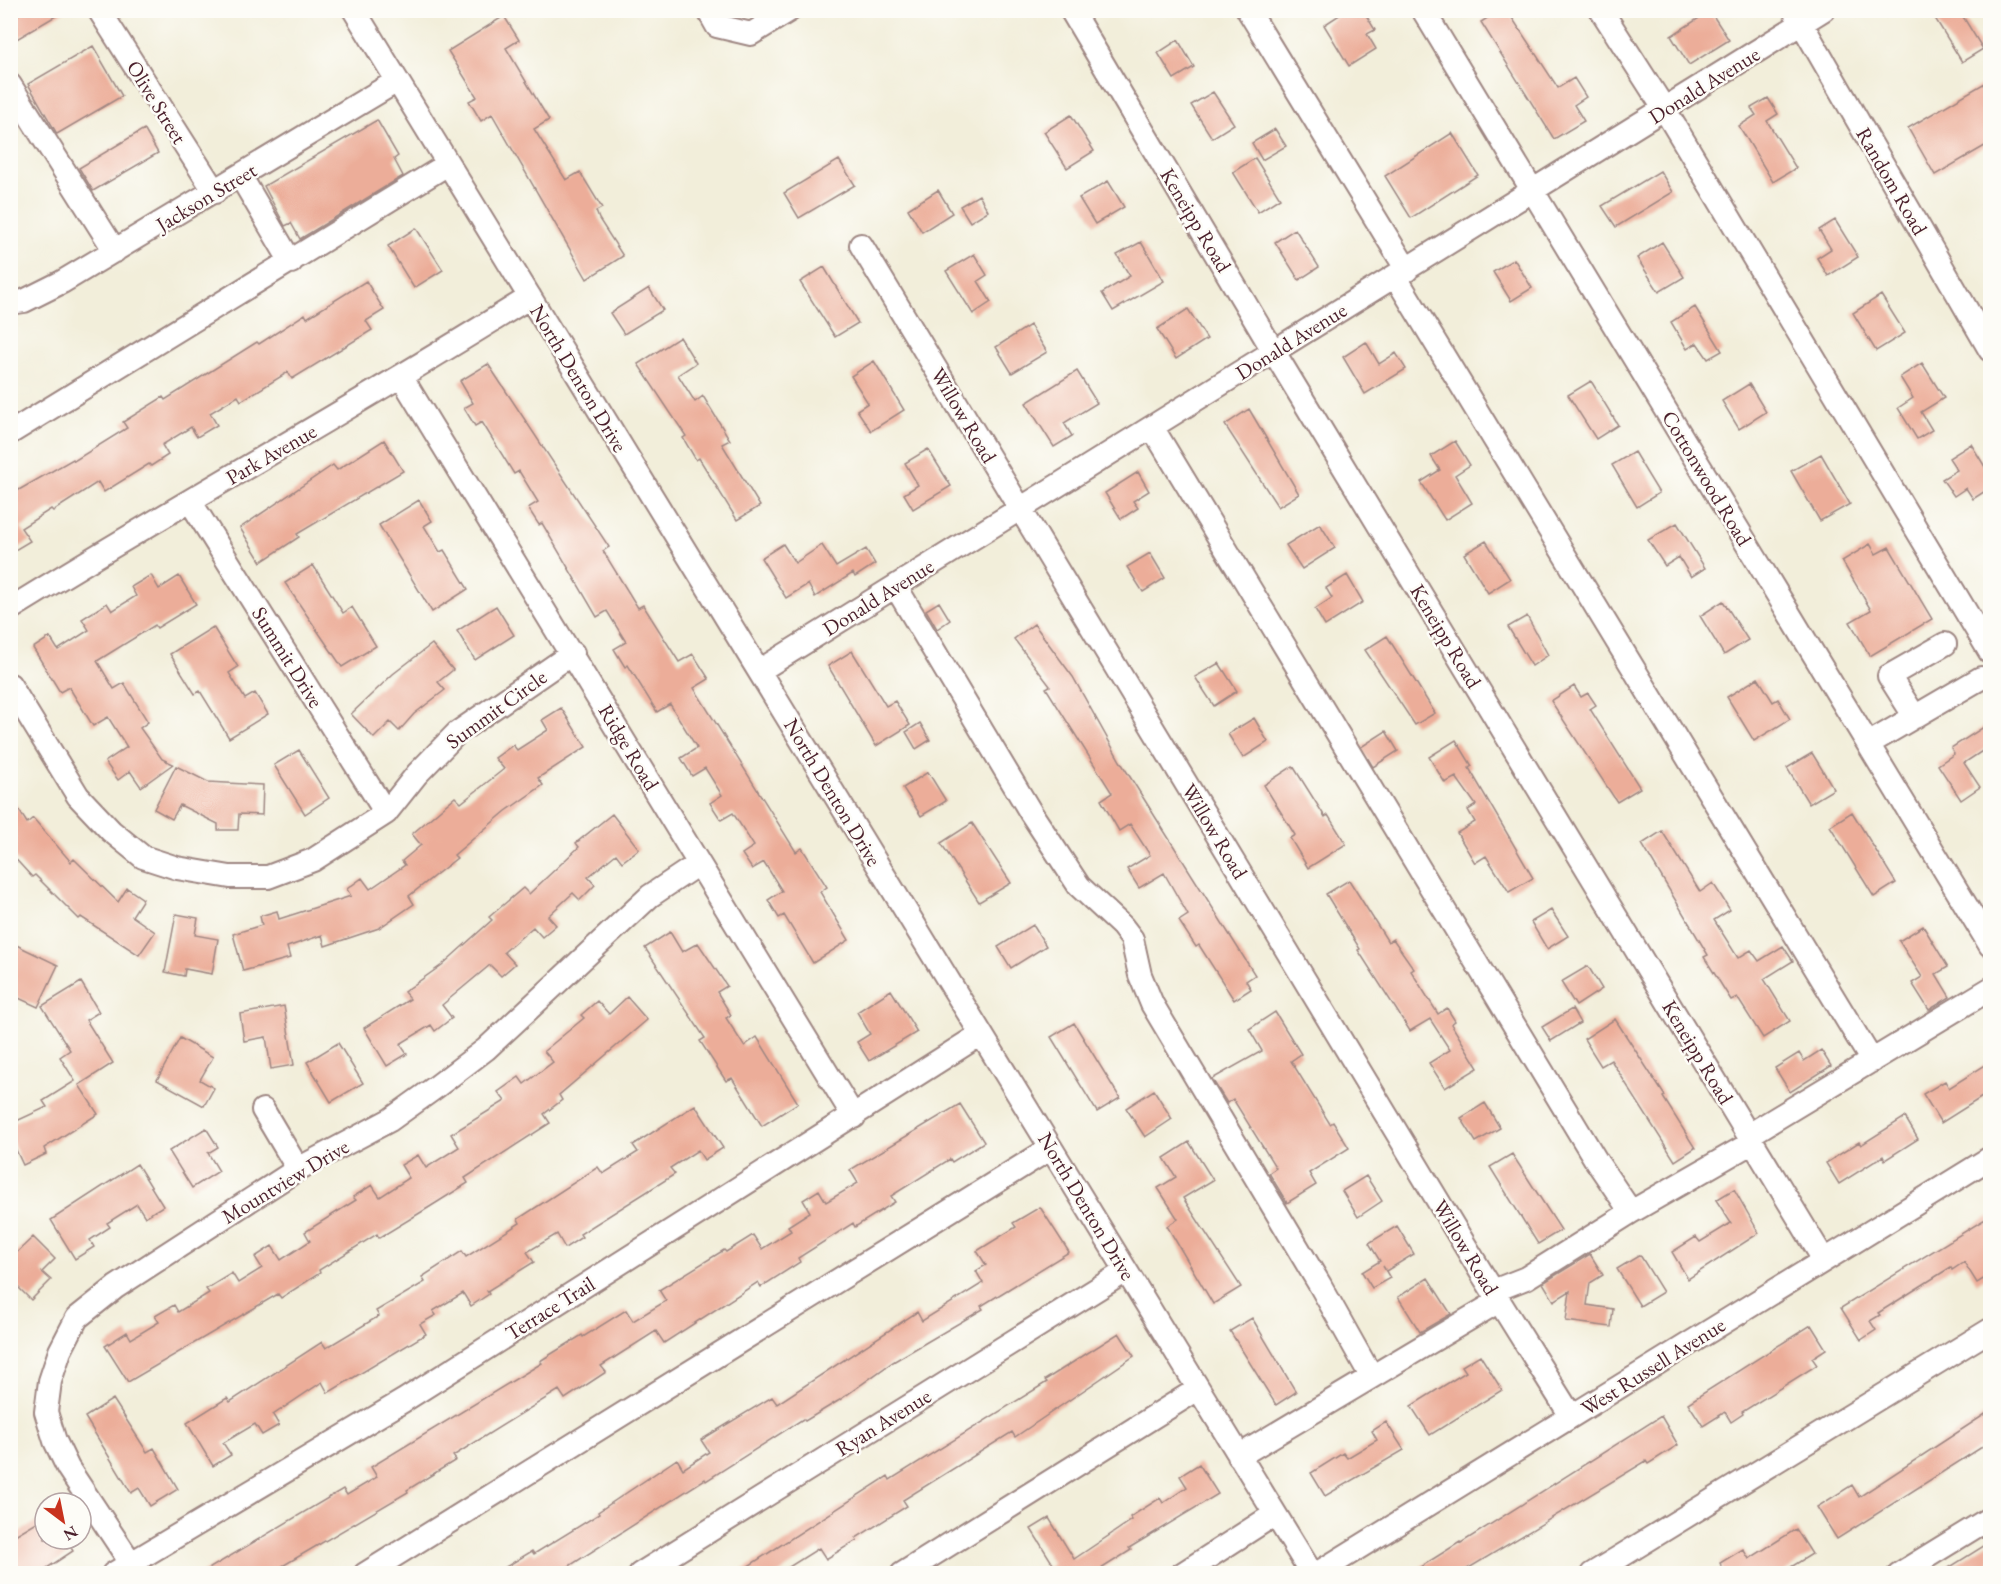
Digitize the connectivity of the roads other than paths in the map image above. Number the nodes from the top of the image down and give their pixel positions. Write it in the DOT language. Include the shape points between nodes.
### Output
graph roads {
  1 [pos="99,10"];
  2 [pos="354,10"];
  3 [pos="708,10"];
  4 [pos="790,10"];
  5 [pos="1071,10"];
  6 [pos="1248,10"];
  7 [pos="1424,10"];
  8 [pos="1601,10"];
  9 [pos="1823,10"];
  10 [pos="1798,17"];
  11 [pos="397,81"];
  12 [pos="10,85"];
  13 [pos="1665,110"];
  14 [pos="448,164"];
  15 [pos="241,177"];
  16 [pos="1533,191"];
  17 [pos="215,192"];
  18 [pos="861,245"];
  19 [pos="115,251"];
  20 [pos="291,262"];
  21 [pos="1401,273"];
  22 [pos="530,297"];
  23 [pos="10,303"];
  24 [pos="1990,350"];
  25 [pos="1274,352"];
  26 [pos="402,378"];
  27 [pos="1152,428"];
  28 [pos="10,433"];
  29 [pos="190,501"];
  30 [pos="1020,509"];
  31 [pos="896,587"];
  32 [pos="10,609"];
  33 [pos="1945,644"];
  34 [pos="1990,652"];
  35 [pos="573,653"];
  36 [pos="759,671"];
  37 [pos="1981,678"];
  38 [pos="10,685"];
  39 [pos="1915,717"];
  40 [pos="1868,744"];
  41 [pos="386,813"];
  42 [pos="698,864"];
  43 [pos="1990,945"];
  44 [pos="1990,989"];
  45 [pos="981,1034"];
  46 [pos="1872,1061"];
  47 [pos="263,1110"];
  48 [pos="854,1117"];
  49 [pos="1751,1139"];
  50 [pos="1051,1148"];
  51 [pos="1990,1158"];
  52 [pos="298,1169"];
  53 [pos="1631,1212"];
  54 [pos="1824,1260"];
  55 [pos="1126,1271"];
  56 [pos="1496,1296"];
  57 [pos="1990,1330"];
  58 [pos="1371,1376"];
  59 [pos="1198,1389"];
  60 [pos="1571,1416"];
  61 [pos="1239,1456"];
  62 [pos="1275,1514"];
  63 [pos="1990,1518"];
  64 [pos="1925,1567"];
  65 [pos="122,1568"];
  66 [pos="365,1574"];
  67 [pos="640,1574"];
  68 [pos="903,1574"];
  69 [pos="1182,1574"];
  70 [pos="1314,1574"];
  71 [pos="1592,1574"];
  72 [pos="1899,1574"];
  1 -- 17 [label="street, Olive Street"];
  2 -- 11 [label="street, North Denton Drive"];
  3 -- 4 [label="street" via="717,26 751,34"];
  5 -- 25 [label="street, Keneipp Road"];
  6 -- 21 [label="street"];
  7 -- 16 [label="street, Cottonwood Road"];
  8 -- 13 [label="street"];
  9 -- 10 [label="street, Donald Avenue"];
  10 -- 13 [label="street, Donald Avenue"];
  10 -- 24 [label="street, Random Road"];
  11 -- 14 [label="street, North Denton Drive"];
  11 -- 15 [label="street, Jackson Street"];
  12 -- 19 [label="street"];
  13 -- 16 [label="street, Donald Avenue"];
  13 -- 34 [label="street"];
  14 -- 20 [label="street"];
  14 -- 22 [label="street, North Denton Drive"];
  15 -- 17 [label="street, Jackson Street"];
  15 -- 20 [label="street"];
  16 -- 21 [label="street, Donald Avenue"];
  16 -- 40 [label="street, Cottonwood Road"];
  17 -- 19 [label="street, Jackson Street"];
  18 -- 30 [label="street, Willow Road"];
  19 -- 23 [label="street, Jackson Street" via="62,282"];
  20 -- 28 [label="street"];
  21 -- 25 [label="street, Donald Avenue"];
  21 -- 46 [label="street"];
  22 -- 26 [label="street, Park Avenue"];
  22 -- 36 [label="street, North Denton Drive"];
  25 -- 27 [label="street, Donald Avenue"];
  25 -- 49 [label="street, Keneipp Road"];
  26 -- 29 [label="street, Park Avenue"];
  26 -- 35 [label="street, Ridge Road"];
  27 -- 30 [label="street, Donald Avenue"];
  27 -- 53 [label="street"];
  29 -- 32 [label="street, Park Avenue"];
  29 -- 41 [label="street, Summit Drive"];
  30 -- 31 [label="street, Donald Avenue"];
  30 -- 56 [label="street, Willow Road"];
  31 -- 36 [label="street, Donald Avenue"];
  31 -- 58 [label="street" via="1079,886 1132,939 1152,1004"];
  33 -- 39 [label="street" via="1889,675"];
  35 -- 41 [label="street, Summit Circle" via="457,733"];
  35 -- 42 [label="street, Ridge Road"];
  36 -- 45 [label="street, North Denton Drive"];
  37 -- 39 [label="street"];
  38 -- 41 [label="street, Summit Circle" via="78,796 143,857 177,868 230,877 268,877 313,860"];
  39 -- 40 [label="street"];
  40 -- 43 [label="street, Cottonwood Road"];
  42 -- 48 [label="street, Ridge Road"];
  42 -- 52 [label="street, Mountview Drive" via="650,896 486,1049 390,1120"];
  44 -- 46 [label="street"];
  45 -- 48 [label="street, Terrace Trail"];
  45 -- 50 [label="street, North Denton Drive"];
  46 -- 49 [label="street"];
  47 -- 52 [label="street"];
  48 -- 65 [label="street, Terrace Trail" via="403,1401"];
  49 -- 53 [label="street"];
  49 -- 54 [label="street, Keneipp Road"];
  50 -- 55 [label="street, North Denton Drive"];
  50 -- 66 [label="street"];
  51 -- 54 [label="street, West Russell Avenue"];
  52 -- 65 [label="street, Mountview Drive" via="116,1287 77,1318 60,1351 45,1412 68,1468"];
  53 -- 56 [label="street"];
  54 -- 60 [label="street, West Russell Avenue"];
  55 -- 59 [label="street, North Denton Drive"];
  55 -- 67 [label="street, Ryan Avenue"];
  56 -- 58 [label="street"];
  56 -- 60 [label="street, Willow Road"];
  57 -- 71 [label="street"];
  58 -- 61 [label="street"];
  59 -- 61 [label="street, North Denton Drive"];
  59 -- 68 [label="street"];
  60 -- 70 [label="street, West Russell Avenue"];
  61 -- 62 [label="street, North Denton Drive"];
  62 -- 69 [label="street"];
  62 -- 70 [label="street, North Denton Drive"];
  63 -- 64 [label="street"];
  64 -- 72 [label="street"];
}
